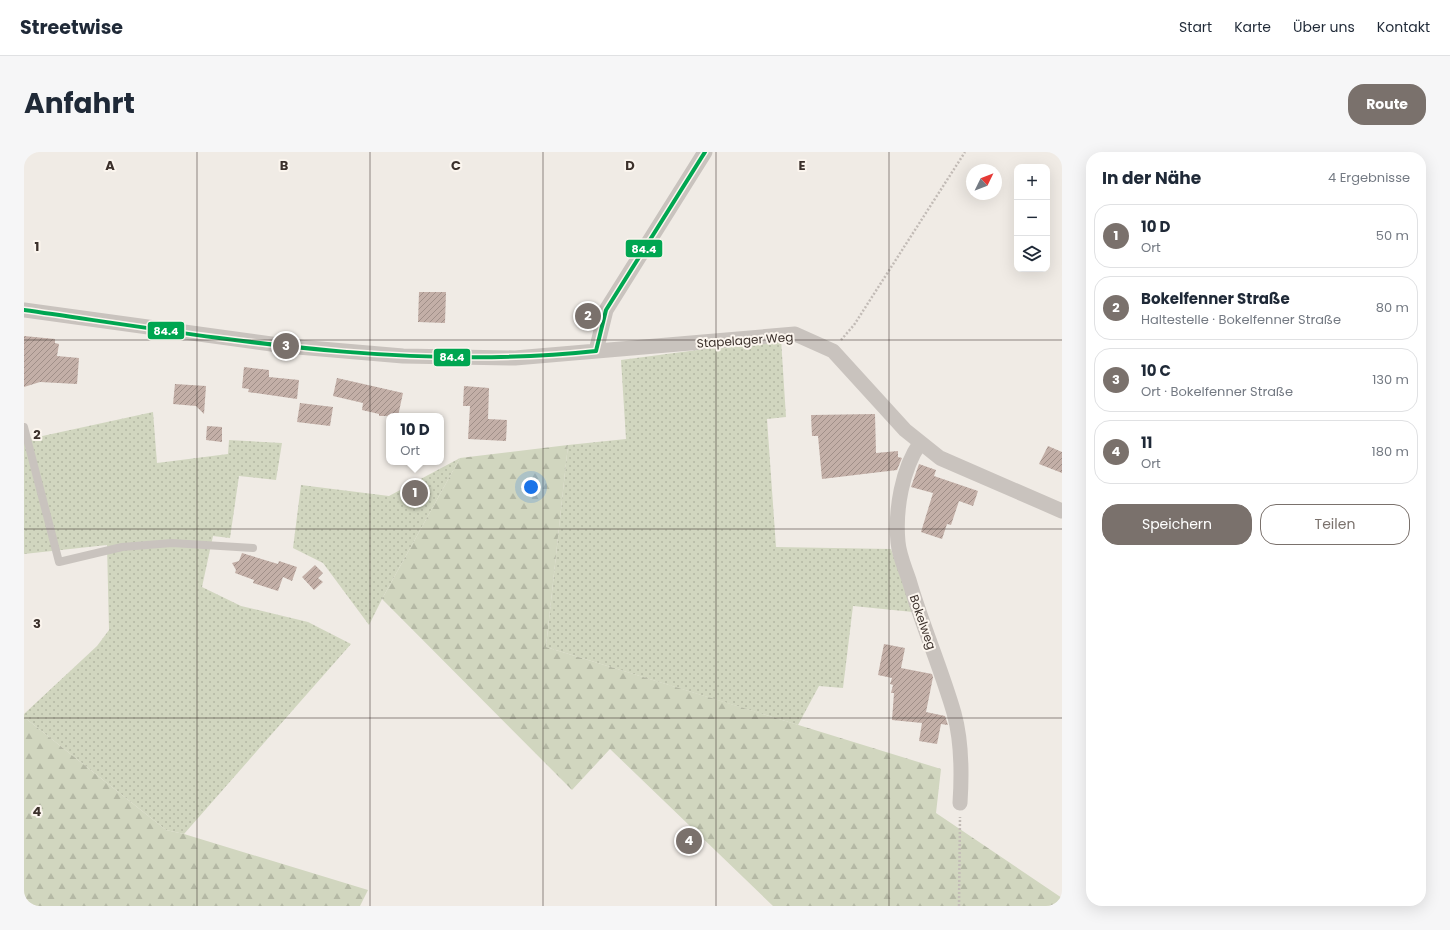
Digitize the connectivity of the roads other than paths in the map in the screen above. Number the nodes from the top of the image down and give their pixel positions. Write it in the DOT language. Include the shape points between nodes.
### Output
graph roads {
  1 [pos="705,152"];
  2 [pos="24,310"];
  3 [pos="596,351"];
  4 [pos="24,427"];
  5 [pos="920,443"];
  6 [pos="1062,511"];
  7 [pos="253,548"];
  8 [pos="960,803"];
  1 -- 3 [label="street" via="606,310"];
  2 -- 3 [label="street, Stapelager Weg" via="286,346 403,356 515,358"];
  3 -- 5 [label="street, Stapelager Weg" via="795,334 833,351"];
  4 -- 7 [label="lane" via="59,562 122,547 172,543"];
  5 -- 6 [label="street, Stapelager Weg" via="940,458"];
  5 -- 8 [label="street, Bokelweg" via="912,455 903,485 898,512 898,543 917,609 954,714 962,763"];
}
